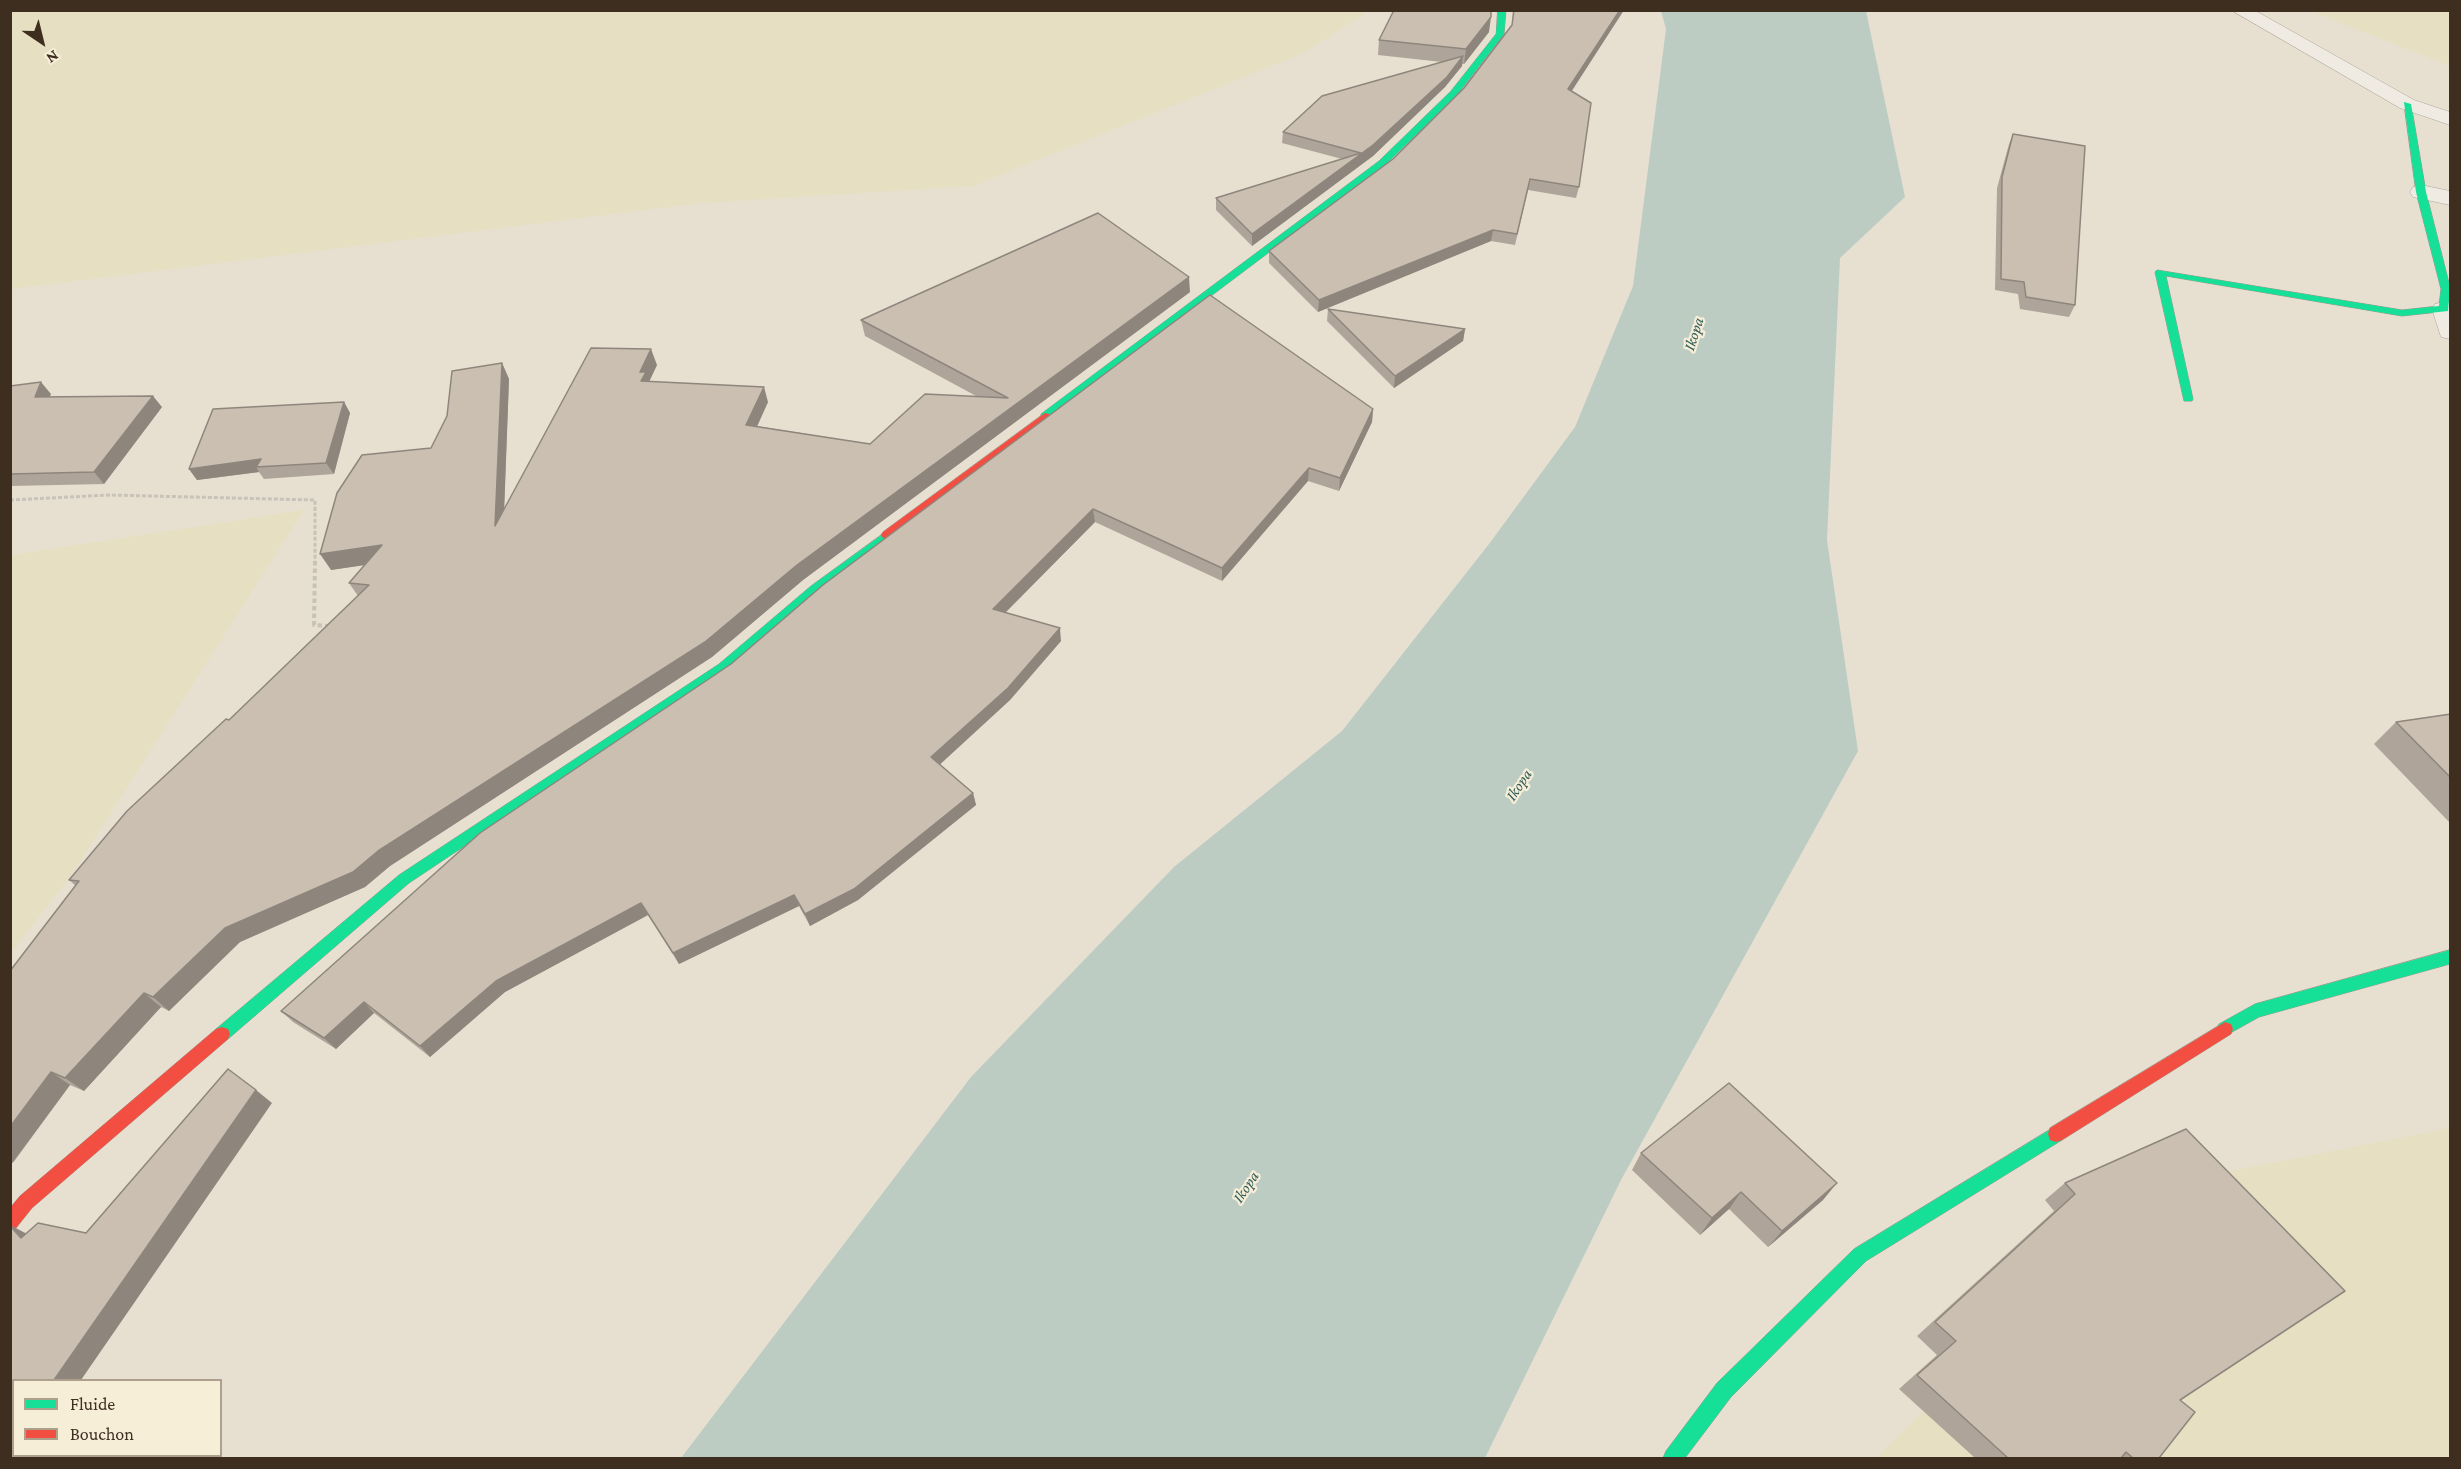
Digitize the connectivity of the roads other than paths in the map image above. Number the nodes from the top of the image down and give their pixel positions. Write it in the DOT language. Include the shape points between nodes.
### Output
graph roads {
  1 [pos="1502,10"];
  2 [pos="2240,10"];
  3 [pos="2407,104"];
  4 [pos="2451,119"];
  5 [pos="2421,192"];
  6 [pos="2451,198"];
  7 [pos="2447,320"];
  8 [pos="2188,399"];
  9 [pos="2451,957"];
  10 [pos="10,1222"];
  11 [pos="1673,1458"];
  1 -- 10 [label="street" via="1500,34 1454,93 1382,163 815,588 724,668 404,879 26,1202"];
  2 -- 3 [label="street"];
  3 -- 4 [label="street"];
  3 -- 5 [label="street"];
  5 -- 6 [label="street"];
  5 -- 7 [label="street" via="2446,289"];
  7 -- 8 [label="street" via="2160,272"];
  9 -- 11 [label="street" via="2255,1011 1860,1255 1724,1390"];
}
